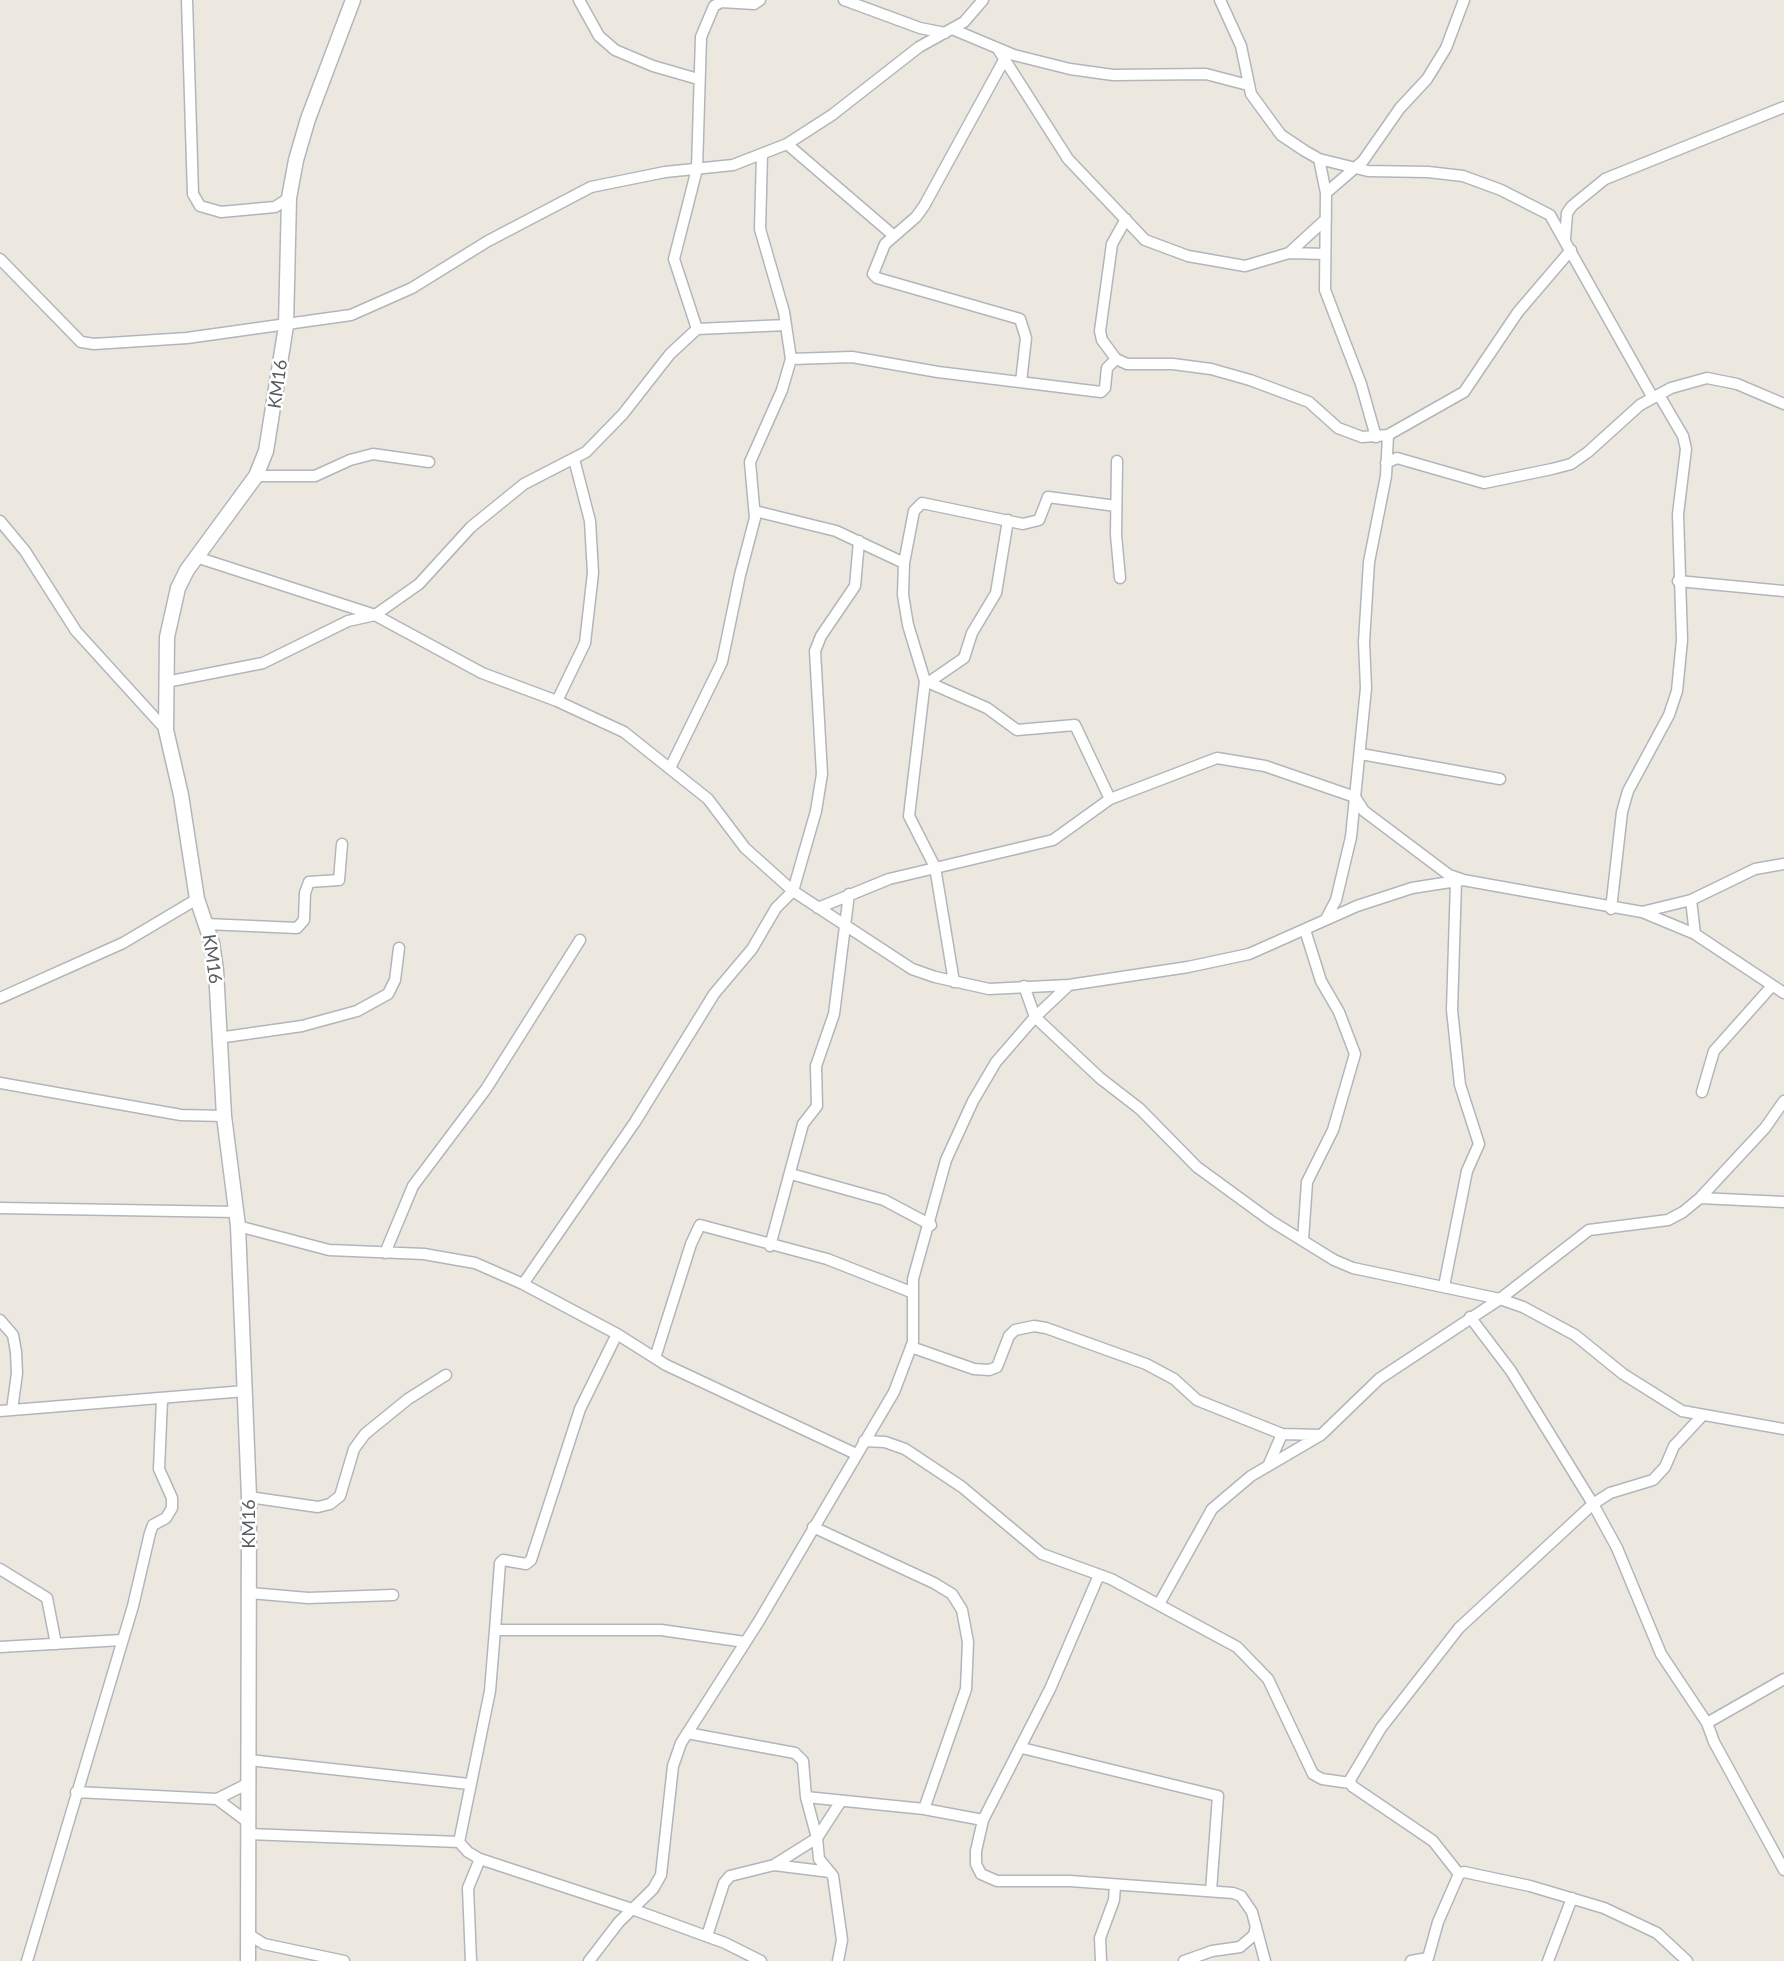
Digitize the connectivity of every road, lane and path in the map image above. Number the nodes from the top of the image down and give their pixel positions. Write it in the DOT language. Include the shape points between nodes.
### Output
graph roads {
  1 [pos="187,0"];
  2 [pos="353,0"];
  3 [pos="579,0"];
  4 [pos="761,0"];
  5 [pos="844,0"];
  6 [pos="983,0"];
  7 [pos="1220,0"];
  8 [pos="1464,0"];
  9 [pos="920,28"];
  10 [pos="948,31"];
  11 [pos="919,47"];
  12 [pos="998,49"];
  13 [pos="1004,60"];
  14 [pos="698,79"];
  15 [pos="1248,85"];
  16 [pos="1784,107"];
  17 [pos="788,145"];
  18 [pos="762,155"];
  19 [pos="1319,159"];
  20 [pos="1366,166"];
  21 [pos="1351,168"];
  22 [pos="697,169"];
  23 [pos="1326,193"];
  24 [pos="289,198"];
  25 [pos="1567,213"];
  26 [pos="1550,215"];
  27 [pos="1126,219"];
  28 [pos="1326,219"];
  29 [pos="893,235"];
  30 [pos="1565,239"];
  31 [pos="1572,250"];
  32 [pos="1289,253"];
  33 [pos="1325,254"];
  34 [pos="0,259"];
  35 [pos="786,325"];
  36 [pos="286,326"];
  37 [pos="697,329"];
  38 [pos="791,359"];
  39 [pos="1116,359"];
  40 [pos="1021,382"];
  41 [pos="1646,386"];
  42 [pos="1671,388"];
  43 [pos="1659,395"];
  44 [pos="1784,404"];
  45 [pos="1388,435"];
  46 [pos="1376,437"];
  47 [pos="1397,457"];
  48 [pos="574,459"];
  49 [pos="1117,461"];
  50 [pos="429,462"];
  51 [pos="1386,463"];
  52 [pos="256,476"];
  53 [pos="1385,476"];
  54 [pos="1116,506"];
  55 [pos="755,511"];
  56 [pos="1008,520"];
  57 [pos="0,521"];
  58 [pos="859,541"];
  59 [pos="196,556"];
  60 [pos="904,563"];
  61 [pos="1120,578"];
  62 [pos="1678,581"];
  63 [pos="1784,591"];
  64 [pos="375,615"];
  65 [pos="927,681"];
  66 [pos="166,682"];
  67 [pos="557,701"];
  68 [pos="166,730"];
  69 [pos="1361,754"];
  70 [pos="670,768"];
  71 [pos="1500,779"];
  72 [pos="1355,797"];
  73 [pos="1110,799"];
  74 [pos="342,844"];
  75 [pos="1784,864"];
  76 [pos="935,867"];
  77 [pos="1460,880"];
  78 [pos="793,891"];
  79 [pos="849,894"];
  80 [pos="197,899"];
  81 [pos="1691,900"];
  82 [pos="818,908"];
  83 [pos="1611,909"];
  84 [pos="1643,912"];
  85 [pos="1327,917"];
  86 [pos="845,923"];
  87 [pos="206,924"];
  88 [pos="1305,930"];
  89 [pos="1695,934"];
  90 [pos="580,940"];
  91 [pos="399,948"];
  92 [pos="954,982"];
  93 [pos="1069,985"];
  94 [pos="1024,986"];
  95 [pos="1771,987"];
  96 [pos="1784,993"];
  97 [pos="0,998"];
  98 [pos="1035,1017"];
  99 [pos="218,1038"];
  100 [pos="0,1083"];
  101 [pos="1702,1092"];
  102 [pos="1784,1101"];
  103 [pos="224,1116"];
  104 [pos="791,1174"];
  105 [pos="1700,1198"];
  106 [pos="1784,1202"];
  107 [pos="0,1208"];
  108 [pos="237,1219"];
  109 [pos="931,1225"];
  110 [pos="1303,1240"];
  111 [pos="770,1246"];
  112 [pos="385,1253"];
  113 [pos="523,1284"];
  114 [pos="1444,1286"];
  115 [pos="911,1292"];
  116 [pos="1500,1298"];
  117 [pos="1470,1317"];
  118 [pos="0,1320"];
  119 [pos="617,1334"];
  120 [pos="911,1347"];
  121 [pos="655,1358"];
  122 [pos="446,1375"];
  123 [pos="245,1391"];
  124 [pos="162,1400"];
  125 [pos="12,1410"];
  126 [pos="0,1411"];
  127 [pos="1701,1417"];
  128 [pos="1784,1429"];
  129 [pos="1282,1434"];
  130 [pos="1321,1436"];
  131 [pos="864,1441"];
  132 [pos="856,1454"];
  133 [pos="1269,1464"];
  134 [pos="249,1497"];
  135 [pos="1594,1504"];
  136 [pos="813,1527"];
  137 [pos="0,1569"];
  138 [pos="1098,1575"];
  139 [pos="250,1592"];
  140 [pos="393,1595"];
  141 [pos="1159,1604"];
  142 [pos="495,1630"];
  143 [pos="122,1640"];
  144 [pos="745,1642"];
  145 [pos="56,1644"];
  146 [pos="0,1647"];
  147 [pos="1784,1679"];
  148 [pos="1707,1723"];
  149 [pos="687,1733"];
  150 [pos="1022,1748"];
  151 [pos="249,1760"];
  152 [pos="249,1783"];
  153 [pos="1350,1783"];
  154 [pos="469,1784"];
  155 [pos="76,1792"];
  156 [pos="806,1797"];
  157 [pos="217,1799"];
  158 [pos="841,1801"];
  159 [pos="924,1809"];
  160 [pos="983,1819"];
  161 [pos="248,1828"];
  162 [pos="817,1838"];
  163 [pos="460,1842"];
  164 [pos="480,1859"];
  165 [pos="774,1865"];
  166 [pos="1784,1870"];
  167 [pos="830,1872"];
  168 [pos="1459,1874"];
  169 [pos="1115,1885"];
  170 [pos="1211,1891"];
  171 [pos="1572,1898"];
  172 [pos="632,1909"];
  173 [pos="1256,1926"];
  174 [pos="248,1934"];
  175 [pos="707,1936"];
  176 [pos="1427,1960"];
  177 [pos="27,1961"];
  178 [pos="248,1961"];
  179 [pos="344,1961"];
  180 [pos="471,1961"];
  181 [pos="589,1961"];
  182 [pos="761,1961"];
  183 [pos="838,1961"];
  184 [pos="1101,1961"];
  185 [pos="1184,1961"];
  186 [pos="1265,1961"];
  187 [pos="1411,1961"];
  188 [pos="1548,1961"];
  189 [pos="1687,1961"];
  1 -- 24 [label="street" via="193,194 200,206 221,212 275,207"];
  2 -- 24 [label="street, KM16" via="308,119"];
  3 -- 14 [label="street" via="599,36 615,50"];
  4 -- 14 [label="street" via="714,6 701,37"];
  5 -- 9 [label="street"];
  6 -- 10 [label="street" via="964,22"];
  7 -- 15 [label="street" via="1241,46"];
  8 -- 20 [label="street" via="1436,65 1400,108"];
  9 -- 10 [label="street"];
  9 -- 11 [label="street"];
  10 -- 11 [label="street"];
  10 -- 12 [label="street"];
  11 -- 17 [label="street"];
  12 -- 13 [label="street"];
  12 -- 15 [label="street" via="1096,74 1206,74"];
  13 -- 27 [label="street" via="1068,159"];
  13 -- 29 [label="street" via="924,206"];
  14 -- 22 [label="street"];
  15 -- 19 [label="street" via="1281,135"];
  16 -- 25 [label="street" via="1605,179 1580,196"];
  17 -- 18 [label="street"];
  17 -- 29 [label="street"];
  18 -- 22 [label="street" via="733,165"];
  18 -- 35 [label="street" via="760,229"];
  19 -- 21 [label="street"];
  19 -- 23 [label="street"];
  20 -- 21 [label="street"];
  20 -- 26 [label="street" via="1463,176"];
  21 -- 23 [label="street"];
  22 -- 36 [label="street" via="591,187 383,303 351,315"];
  22 -- 37 [label="street" via="674,259"];
  23 -- 28 [label="street"];
  24 -- 36 [label="street, KM16"];
  25 -- 26 [label="street"];
  25 -- 30 [label="street"];
  26 -- 30 [label="street"];
  27 -- 32 [label="street" via="1153,244 1225,264 1255,264"];
  27 -- 39 [label="street" via="1112,244 1100,331"];
  28 -- 32 [label="street"];
  28 -- 33 [label="street"];
  29 -- 40 [label="street" via="874,269 877,278 1023,321"];
  30 -- 31 [label="street"];
  31 -- 41 [label="street"];
  31 -- 45 [label="street" via="1518,312 1464,392"];
  32 -- 33 [label="street"];
  33 -- 46 [label="street" via="1325,290 1362,384"];
  34 -- 36 [label="street" via="81,342 187,338"];
  35 -- 37 [label="street"];
  35 -- 38 [label="street"];
  36 -- 52 [label="street, KM16" via="274,419"];
  37 -- 48 [label="street" via="670,354 615,423"];
  38 -- 40 [label="street" via="852,358"];
  38 -- 55 [label="street" via="750,462"];
  39 -- 40 [label="street" via="1107,368 1101,392"];
  39 -- 46 [label="street" via="1127,364 1202,367 1250,380 1309,402 1349,435"];
  41 -- 42 [label="street"];
  41 -- 43 [label="street" via="1653,398"];
  42 -- 43 [label="street"];
  42 -- 44 [label="street" via="1716,379"];
  43 -- 47 [label="street" via="1571,464 1552,469 1484,483"];
  43 -- 62 [label="street" via="1685,443 1678,499"];
  45 -- 46 [label="street"];
  45 -- 51 [label="street"];
  47 -- 51 [label="street"];
  47 -- 53 [label="street"];
  48 -- 64 [label="street" via="524,484 471,527 419,584"];
  48 -- 67 [label="street" via="590,522 593,573 585,643"];
  49 -- 54 [label="street"];
  50 -- 52 [label="street" via="373,454 315,476"];
  51 -- 53 [label="street"];
  52 -- 59 [label="street, KM16"];
  53 -- 69 [label="street" via="1369,562"];
  54 -- 56 [label="street" via="1048,497 1039,520"];
  54 -- 61 [label="street"];
  55 -- 58 [label="street"];
  55 -- 70 [label="street" via="722,662"];
  56 -- 60 [label="street" via="922,503 914,511"];
  56 -- 65 [label="street" via="998,588 972,633 967,653"];
  57 -- 68 [label="street" via="25,551 76,631"];
  58 -- 60 [label="street"];
  58 -- 78 [label="street" via="855,586 815,651 822,774"];
  59 -- 64 [label="street"];
  59 -- 66 [label="street, KM16" via="171,611"];
  60 -- 65 [label="street" via="908,625"];
  62 -- 63 [label="street"];
  62 -- 83 [label="street" via="1682,640 1677,691 1625,801"];
  64 -- 66 [label="street" via="348,621 263,663"];
  64 -- 67 [label="street" via="482,673"];
  65 -- 73 [label="street" via="987,708 1017,730 1075,725"];
  65 -- 76 [label="street" via="909,816"];
  66 -- 68 [label="street, KM16"];
  67 -- 70 [label="street" via="624,732"];
  68 -- 80 [label="street, KM16"];
  69 -- 71 [label="street"];
  69 -- 72 [label="street"];
  70 -- 78 [label="street" via="708,799 745,848"];
  72 -- 73 [label="street" via="1265,766 1217,758"];
  72 -- 77 [label="street" via="1364,811"];
  72 -- 85 [label="street" via="1343,874"];
  73 -- 76 [label="street" via="1053,840"];
  74 -- 87 [label="street" via="339,880 309,882 304,920 297,928"];
  75 -- 81 [label="street" via="1755,869"];
  76 -- 79 [label="street"];
  76 -- 92 [label="street"];
  77 -- 83 [label="street"];
  77 -- 85 [label="street" via="1412,888"];
  77 -- 114 [label="street" via="1452,1010 1460,1084 1479,1144 1467,1171"];
  78 -- 82 [label="street"];
  78 -- 113 [label="street" via="710,1001 635,1122"];
  79 -- 82 [label="street"];
  79 -- 86 [label="street"];
  80 -- 87 [label="street, KM16"];
  80 -- 97 [label="street" via="123,943"];
  81 -- 84 [label="street"];
  81 -- 89 [label="street"];
  82 -- 86 [label="street"];
  83 -- 84 [label="street"];
  84 -- 89 [label="street"];
  85 -- 88 [label="street"];
  86 -- 92 [label="street" via="912,969"];
  86 -- 104 [label="street" via="834,1014 816,1066 817,1106 803,1124"];
  87 -- 99 [label="street, KM16" via="216,970"];
  88 -- 93 [label="street" via="1249,954"];
  88 -- 110 [label="street" via="1321,981 1355,1054 1333,1130 1307,1182"];
  89 -- 95 [label="street"];
  90 -- 112 [label="street" via="486,1088 413,1186"];
  91 -- 99 [label="street" via="395,980 388,994 358,1011 302,1026"];
  92 -- 94 [label="street" via="989,989"];
  93 -- 94 [label="street"];
  93 -- 98 [label="street"];
  94 -- 98 [label="street"];
  95 -- 96 [label="street"];
  95 -- 101 [label="street" via="1714,1051"];
  98 -- 109 [label="street" via="996,1062 973,1101 946,1160"];
  98 -- 110 [label="street" via="1211,1179"];
  99 -- 103 [label="street, KM16"];
  100 -- 103 [label="street" via="181,1115"];
  102 -- 105 [label="street"];
  103 -- 108 [label="street, KM16"];
  104 -- 109 [label="street" via="884,1200"];
  104 -- 111 [label="street"];
  105 -- 106 [label="street"];
  105 -- 116 [label="street" via="1668,1220 1589,1230"];
  107 -- 108 [label="street"];
  108 -- 112 [label="street" via="329,1250"];
  108 -- 123 [label="street, KM16"];
  109 -- 115 [label="street"];
  110 -- 114 [label="street" via="1353,1268"];
  111 -- 115 [label="street" via="827,1259"];
  111 -- 121 [label="street" via="700,1225"];
  112 -- 113 [label="street" via="462,1260"];
  113 -- 119 [label="street"];
  114 -- 116 [label="street"];
  115 -- 120 [label="street"];
  116 -- 117 [label="street"];
  116 -- 127 [label="street" via="1555,1322 1642,1388"];
  117 -- 130 [label="street" via="1379,1379"];
  117 -- 135 [label="street" via="1511,1371"];
  118 -- 125 [label="street" via="13,1335 16,1352"];
  119 -- 121 [label="street"];
  119 -- 142 [label="street" via="580,1409 531,1560 500,1563"];
  120 -- 129 [label="street" via="989,1370 997,1367 1015,1331 1046,1328 1146,1364 1197,1399"];
  120 -- 131 [label="street" via="894,1392"];
  121 -- 132 [label="street"];
  122 -- 134 [label="street" via="365,1434 354,1449 340,1496 330,1504 318,1507"];
  123 -- 124 [label="street"];
  123 -- 134 [label="street, KM16"];
  124 -- 125 [label="street"];
  124 -- 143 [label="street" via="159,1469 172,1508 153,1525"];
  125 -- 126 [label="street"];
  127 -- 128 [label="street"];
  127 -- 135 [label="street" via="1674,1446 1665,1467 1653,1479 1609,1493"];
  129 -- 130 [label="street"];
  129 -- 133 [label="street"];
  130 -- 133 [label="street"];
  131 -- 132 [label="street"];
  131 -- 138 [label="street" via="885,1441 905,1449 962,1487 1042,1554"];
  132 -- 136 [label="street"];
  133 -- 141 [label="street" via="1212,1509"];
  134 -- 139 [label="street, KM16"];
  135 -- 148 [label="street" via="1661,1654"];
  135 -- 153 [label="street" via="1459,1628 1381,1728"];
  136 -- 144 [label="street"];
  136 -- 159 [label="street" via="934,1583 952,1594 962,1611 968,1642 966,1689"];
  137 -- 145 [label="street" via="47,1598"];
  138 -- 141 [label="street"];
  138 -- 150 [label="street"];
  139 -- 140 [label="street" via="308,1598"];
  139 -- 151 [label="street, KM16"];
  141 -- 153 [label="street" via="1253,1660 1273,1688 1313,1774"];
  142 -- 144 [label="street" via="661,1630"];
  142 -- 154 [label="street" via="490,1691"];
  143 -- 145 [label="street"];
  143 -- 155 [label="street"];
  144 -- 149 [label="street"];
  145 -- 146 [label="street"];
  147 -- 148 [label="street"];
  148 -- 166 [label="street"];
  149 -- 156 [label="street" via="795,1753 803,1761"];
  149 -- 172 [label="street" via="673,1766 661,1875"];
  150 -- 160 [label="street"];
  150 -- 170 [label="street" via="1218,1796"];
  151 -- 152 [label="street, KM16"];
  151 -- 154 [label="street"];
  152 -- 157 [label="street"];
  152 -- 161 [label="street, KM16"];
  153 -- 168 [label="street" via="1425,1834"];
  154 -- 163 [label="street"];
  155 -- 157 [label="street"];
  155 -- 177 [label="street"];
  156 -- 158 [label="street"];
  156 -- 162 [label="street"];
  157 -- 161 [label="street"];
  158 -- 159 [label="street"];
  158 -- 162 [label="street"];
  159 -- 160 [label="street"];
  160 -- 169 [label="street" via="976,1864 989,1879"];
  161 -- 163 [label="street"];
  161 -- 174 [label="street, KM16"];
  162 -- 165 [label="street"];
  162 -- 167 [label="street" via="819,1859"];
  163 -- 164 [label="street"];
  164 -- 172 [label="street"];
  164 -- 180 [label="street" via="468,1888"];
  165 -- 167 [label="street"];
  165 -- 175 [label="street" via="730,1875"];
  167 -- 183 [label="street" via="842,1940"];
  168 -- 171 [label="street" via="1531,1885"];
  168 -- 176 [label="street" via="1437,1922"];
  169 -- 170 [label="street"];
  169 -- 184 [label="street" via="1100,1938"];
  170 -- 173 [label="street" via="1241,1896"];
  171 -- 188 [label="street"];
  171 -- 189 [label="street" via="1648,1928"];
  172 -- 175 [label="street"];
  172 -- 181 [label="street"];
  173 -- 185 [label="street" via="1254,1935 1240,1947"];
  173 -- 186 [label="street"];
  174 -- 178 [label="street, KM16"];
  174 -- 179 [label="street" via="264,1944"];
  175 -- 182 [label="street"];
  176 -- 187 [label="street"];
}
